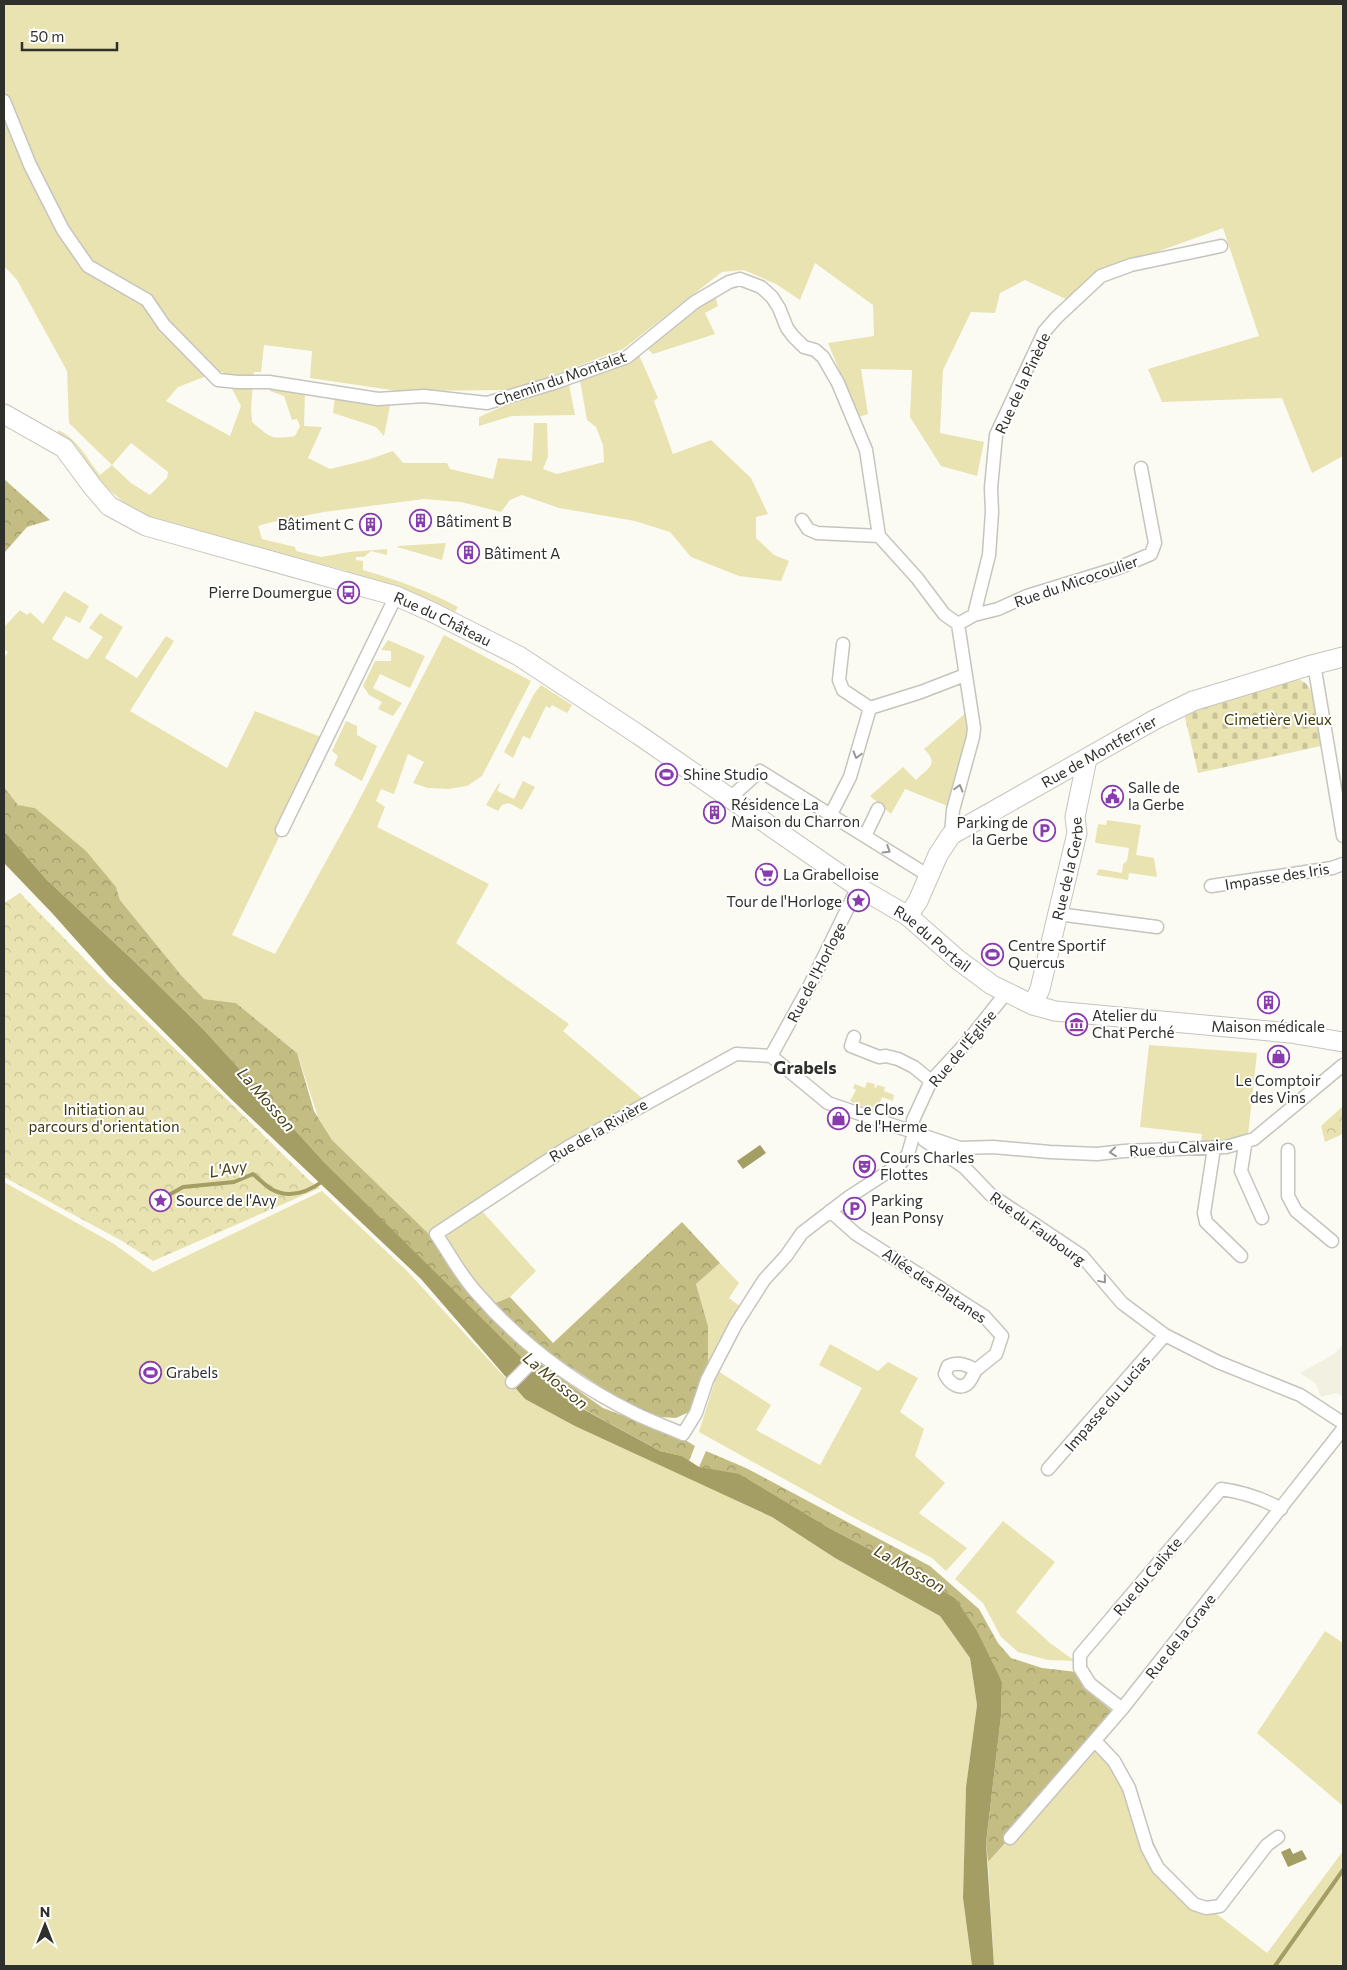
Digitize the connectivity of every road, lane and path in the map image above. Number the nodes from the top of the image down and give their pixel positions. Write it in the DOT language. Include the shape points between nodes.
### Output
graph roads {
  1 [pos="4,101"];
  2 [pos="1220,246"];
  3 [pos="4,414"];
  4 [pos="1141,468"];
  5 [pos="802,520"];
  6 [pos="879,536"];
  7 [pos="396,596"];
  8 [pos="974,615"];
  9 [pos="958,624"];
  10 [pos="842,644"];
  11 [pos="1343,657"];
  12 [pos="1314,664"];
  13 [pos="965,675"];
  14 [pos="870,708"];
  15 [pos="1086,759"];
  16 [pos="730,798"];
  17 [pos="878,809"];
  18 [pos="830,816"];
  19 [pos="282,830"];
  20 [pos="951,835"];
  21 [pos="865,836"];
  22 [pos="1343,836"];
  23 [pos="1343,864"];
  24 [pos="929,876"];
  25 [pos="1211,886"];
  26 [pos="858,888"];
  27 [pos="1058,914"];
  28 [pos="908,916"];
  29 [pos="1157,927"];
  30 [pos="1006,993"];
  31 [pos="1033,1006"];
  32 [pos="854,1037"];
  33 [pos="1343,1042"];
  34 [pos="771,1056"];
  35 [pos="1343,1065"];
  36 [pos="931,1081"];
  37 [pos="914,1133"];
  38 [pos="1245,1145"];
  39 [pos="1214,1148"];
  40 [pos="1288,1150"];
  41 [pos="830,1211"];
  42 [pos="1262,1218"];
  43 [pos="1332,1241"];
  44 [pos="1241,1256"];
  45 [pos="1165,1335"];
  46 [pos="537,1357"];
  47 [pos="976,1370"];
  48 [pos="512,1382"];
  49 [pos="1343,1423"];
  50 [pos="1343,1429"];
  51 [pos="1048,1469"];
  52 [pos="1281,1509"];
  53 [pos="1122,1710"];
  54 [pos="1095,1740"];
  55 [pos="1278,1837"];
  56 [pos="1010,1838"];
  1 -- 6 [label="street, Chemin du Montalet" via="30,165 63,230 88,266 147,300 164,325 218,380 269,382 378,399 424,396 487,403 628,358 695,302 718,288 740,279 761,287 772,297 793,336 804,347 823,357 838,383 866,450"];
  2 -- 8 [label="street, Rue de la Pinède" via="1131,265 1101,276 1044,332 996,435 988,555"];
  3 -- 7 [label="street, Rue du Château" via="64,448 110,506 146,526"];
  4 -- 8 [label="street, Rue du Micocoulier" via="1154,543 1151,554"];
  5 -- 6 [label="street" via="808,529 817,533"];
  6 -- 9 [label="street" via="944,614"];
  7 -- 16 [label="street, Rue du Château" via="519,656"];
  7 -- 19 [label="street"];
  8 -- 9 [label="street"];
  9 -- 13 [label="street"];
  10 -- 14 [label="street" via="840,680 843,690"];
  11 -- 12 [label="street, Rue de Montferrier"];
  12 -- 15 [label="street, Rue de Montferrier" via="1193,701"];
  12 -- 22 [label="street"];
  13 -- 14 [label="street"];
  20 -- 13 [label="street, one-way" via="953,810 974,728"];
  14 -- 18 [label="street, one-way" via="850,777"];
  15 -- 20 [label="street, Rue de Montferrier"];
  15 -- 27 [label="street, Rue de la Gerbe" via="1075,816 1077,833"];
  16 -- 18 [label="street" via="760,771"];
  16 -- 26 [label="street, Rue du Château"];
  17 -- 21 [label="street"];
  18 -- 21 [label="street"];
  20 -- 24 [label="street, Rue de Montferrier"];
  21 -- 24 [label="street, one-way"];
  23 -- 25 [label="street, Impasse des Iris"];
  24 -- 28 [label="street, Rue de Montferrier"];
  26 -- 28 [label="street, Rue du Portail"];
  26 -- 34 [label="street, Rue de l'Horloge"];
  27 -- 29 [label="street"];
  27 -- 31 [label="street, Rue de la Gerbe"];
  28 -- 30 [label="street, Rue du Portail" via="957,959"];
  30 -- 31 [label="street, Rue du Portail"];
  30 -- 36 [label="street, Rue de l'Église"];
  31 -- 33 [label="street, Rue du Portail" via="1055,1011 1290,1033"];
  32 -- 36 [label="street" via="851,1046 914,1066"];
  34 -- 37 [label="street" via="828,1103"];
  34 -- 46 [label="street, Rue de la Rivière" via="736,1054 568,1147 436,1234 474,1290"];
  35 -- 39 [label="street, Rue du Calvaire" via="1254,1139"];
  36 -- 37 [label="street, Rue de l'Église" via="913,1120"];
  39 -- 37 [label="street, Rue du Calvaire, one-way" via="1097,1154 960,1148"];
  37 -- 41 [label="street, Rue de l'Église" via="908,1154 900,1164"];
  37 -- 45 [label="street, Rue du Faubourg, one-way" via="964,1168 991,1195 1082,1256 1122,1303"];
  38 -- 42 [label="street" via="1241,1171"];
  39 -- 44 [label="street" via="1204,1213 1206,1222"];
  40 -- 43 [label="street" via="1288,1196 1296,1211"];
  41 -- 46 [label="street, Rue de l'Église" via="802,1233 764,1280 732,1332 707,1380 696,1413 683,1434 634,1414"];
  41 -- 47 [label="street, Allée des Platanes" via="856,1234 984,1316 1002,1336 996,1354"];
  45 -- 49 [label="street, Rue du Faubourg" via="1218,1362 1300,1395"];
  45 -- 51 [label="street, Impasse du Lucias"];
  46 -- 48 [label="street"];
  50 -- 52 [label="street, Rue de la Grave"];
  52 -- 53 [label="street, Rue de la Grave"];
  52 -- 53 [label="street, Rue du Calixte" via="1265,1500 1221,1489 1080,1655 1080,1668 1090,1684"];
  53 -- 54 [label="street, Rue de la Grave"];
  54 -- 55 [label="street" via="1114,1761 1129,1788 1147,1847 1158,1868 1194,1904 1206,1908 1220,1906 1267,1845"];
  54 -- 56 [label="street, Rue de la Grave"];
}
